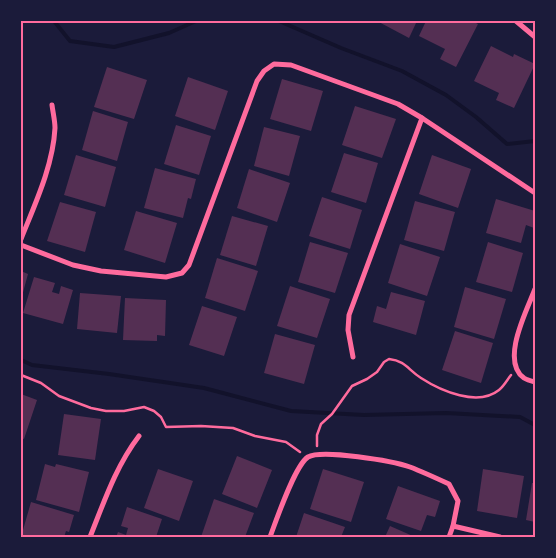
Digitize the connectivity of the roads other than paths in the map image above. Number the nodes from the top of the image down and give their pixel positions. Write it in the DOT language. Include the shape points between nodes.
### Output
graph roads {
  1 [pos="516,21"];
  2 [pos="535,37"];
  3 [pos="52,105"];
  4 [pos="422,118"];
  5 [pos="535,192"];
  6 [pos="21,239"];
  7 [pos="21,245"];
  8 [pos="535,289"];
  9 [pos="353,357"];
  10 [pos="535,382"];
  11 [pos="138,436"];
  12 [pos="453,526"];
  13 [pos="90,537"];
  14 [pos="270,537"];
  15 [pos="449,537"];
  16 [pos="500,537"];
  1 -- 2 [label="street"];
  3 -- 6 [label="street" via="55,127 51,154"];
  4 -- 5 [label="street"];
  4 -- 7 [label="street" via="398,104 291,65 274,64 257,80 189,266 182,273 166,277 86,269"];
  4 -- 9 [label="street" via="349,315"];
  8 -- 10 [label="street" via="513,354 523,377"];
  11 -- 13 [label="street" via="118,468"];
  12 -- 14 [label="street" via="458,501 449,484 408,467 359,457 319,455 307,458 296,472"];
  12 -- 15 [label="street"];
  12 -- 16 [label="street"];
}
